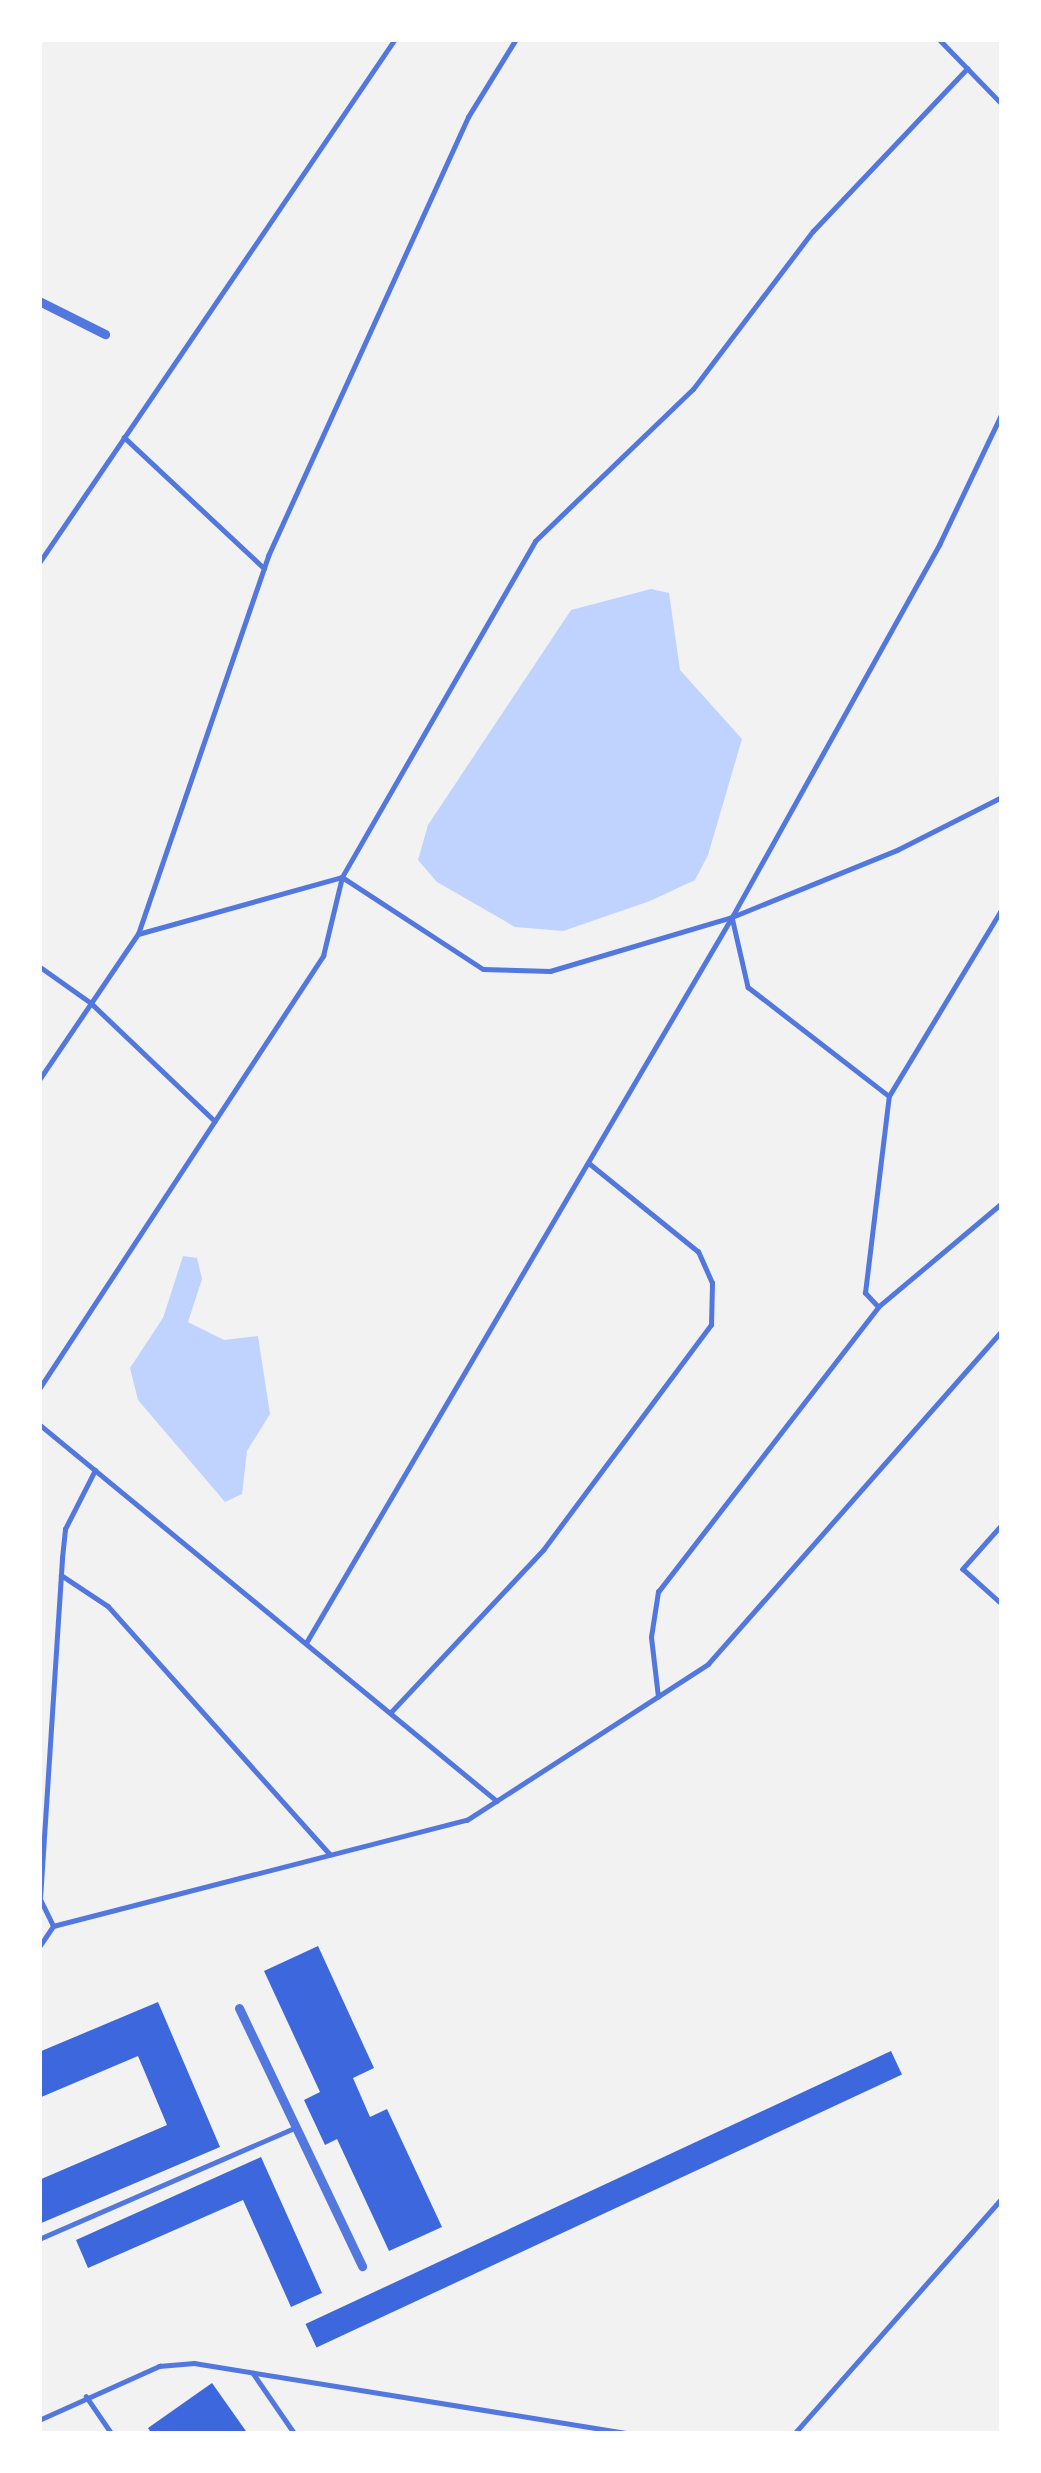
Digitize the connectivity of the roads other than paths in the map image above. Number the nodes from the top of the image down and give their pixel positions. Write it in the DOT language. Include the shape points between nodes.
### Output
graph roads {
  1 [pos="395,39"];
  2 [pos="516,39"];
  3 [pos="939,39"];
  4 [pos="967,68"];
  5 [pos="1002,104"];
  6 [pos="39,301"];
  7 [pos="105,334"];
  8 [pos="1002,413"];
  9 [pos="124,437"];
  10 [pos="39,562"];
  11 [pos="264,568"];
  12 [pos="1002,797"];
  13 [pos="342,877"];
  14 [pos="1002,909"];
  15 [pos="732,917"];
  16 [pos="138,934"];
  17 [pos="39,966"];
  18 [pos="91,1003"];
  19 [pos="39,1080"];
  20 [pos="889,1096"];
  21 [pos="215,1120"];
  22 [pos="587,1163"];
  23 [pos="1002,1203"];
  24 [pos="878,1307"];
  25 [pos="1002,1330"];
  26 [pos="39,1389"];
  27 [pos="39,1424"];
  28 [pos="95,1470"];
  29 [pos="1002,1525"];
  30 [pos="61,1575"];
  31 [pos="1002,1604"];
  32 [pos="306,1643"];
  33 [pos="658,1697"];
  34 [pos="390,1713"];
  35 [pos="497,1801"];
  36 [pos="330,1855"];
  37 [pos="53,1926"];
  38 [pos="39,1947"];
  39 [pos="239,2008"];
  40 [pos="296,2127"];
  41 [pos="1002,2198"];
  42 [pos="39,2239"];
  43 [pos="362,2266"];
  44 [pos="253,2373"];
  45 [pos="86,2396"];
  46 [pos="39,2420"];
  47 [pos="112,2434"];
  48 [pos="295,2434"];
  49 [pos="633,2434"];
  50 [pos="794,2434"];
  1 -- 9 [label="lane"];
  2 -- 11 [label="lane" via="468,117"];
  3 -- 4 [label="lane"];
  4 -- 5 [label="lane"];
  4 -- 13 [label="lane" via="813,231 693,388 536,541"];
  6 -- 7 [label="street"];
  8 -- 15 [label="lane" via="939,544"];
  9 -- 10 [label="lane"];
  9 -- 11 [label="lane"];
  11 -- 16 [label="lane"];
  12 -- 15 [label="lane"];
  13 -- 15 [label="lane" via="483,969 550,971"];
  13 -- 16 [label="lane"];
  13 -- 21 [label="lane" via="323,956"];
  14 -- 20 [label="lane"];
  15 -- 20 [label="lane" via="748,987"];
  15 -- 22 [label="lane"];
  16 -- 18 [label="lane"];
  17 -- 18 [label="lane"];
  18 -- 19 [label="lane"];
  18 -- 21 [label="lane"];
  20 -- 24 [label="lane" via="865,1293"];
  21 -- 26 [label="lane"];
  22 -- 32 [label="lane"];
  22 -- 34 [label="lane" via="698,1252 712,1283 711,1325 543,1550"];
  23 -- 24 [label="lane"];
  24 -- 33 [label="lane" via="658,1592 651,1637"];
  25 -- 33 [label="lane" via="708,1664"];
  27 -- 28 [label="lane"];
  28 -- 30 [label="lane" via="64,1529"];
  28 -- 32 [label="lane"];
  29 -- 31 [label="lane" via="963,1569"];
  30 -- 36 [label="lane" via="108,1606"];
  30 -- 37 [label="lane" via="40,1899"];
  32 -- 34 [label="lane"];
  33 -- 35 [label="lane"];
  34 -- 35 [label="lane"];
  35 -- 36 [label="lane" via="467,1820"];
  36 -- 37 [label="lane"];
  37 -- 38 [label="lane"];
  39 -- 40 [label="street"];
  40 -- 42 [label="lane"];
  40 -- 43 [label="street"];
  41 -- 50 [label="lane"];
  44 -- 45 [label="lane" via="159,2366"];
  44 -- 48 [label="lane"];
  44 -- 49 [label="lane"];
  45 -- 46 [label="lane"];
  45 -- 47 [label="lane"];
}
